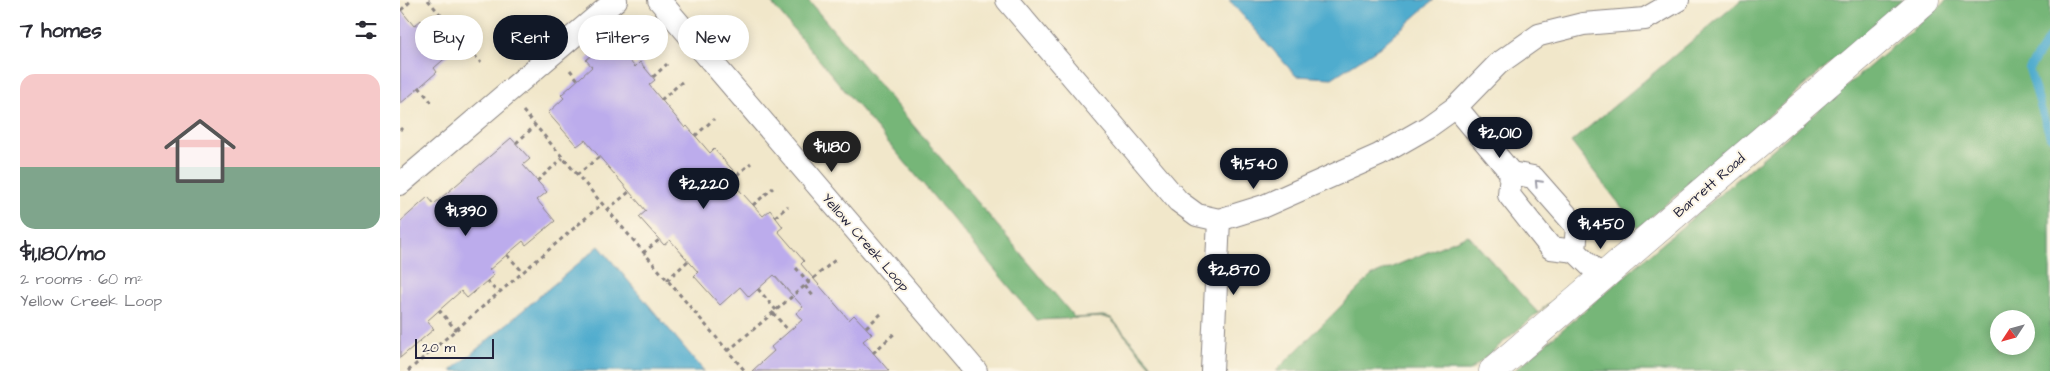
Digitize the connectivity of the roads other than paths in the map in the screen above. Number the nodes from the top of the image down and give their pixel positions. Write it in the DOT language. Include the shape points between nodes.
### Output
graph roads {
  1 [pos="616,0"];
  2 [pos="658,0"];
  3 [pos="1007,0"];
  4 [pos="1678,0"];
  5 [pos="1926,0"];
  6 [pos="1456,107"];
  7 [pos="1511,174"];
  8 [pos="400,184"];
  9 [pos="1219,220"];
  10 [pos="1575,251"];
  11 [pos="1602,277"];
  12 [pos="976,371"];
  13 [pos="1212,371"];
  14 [pos="1493,371"];
  1 -- 8 [label="street"];
  2 -- 12 [label="street, Yellow Creek Loop"];
  3 -- 9 [label="street" via="1178,201 1197,216"];
  4 -- 6 [label="street" via="1645,19 1583,24 1539,35 1498,64"];
  5 -- 11 [label="street, Barrett Road"];
  6 -- 7 [label="street"];
  6 -- 9 [label="street" via="1379,155 1264,206"];
  10 -- 7 [label="street, one-way" via="1577,227 1533,177"];
  7 -- 10 [label="street" via="1509,195 1551,248"];
  9 -- 13 [label="street"];
  10 -- 11 [label="street"];
  11 -- 14 [label="street, Barrett Road"];
}
